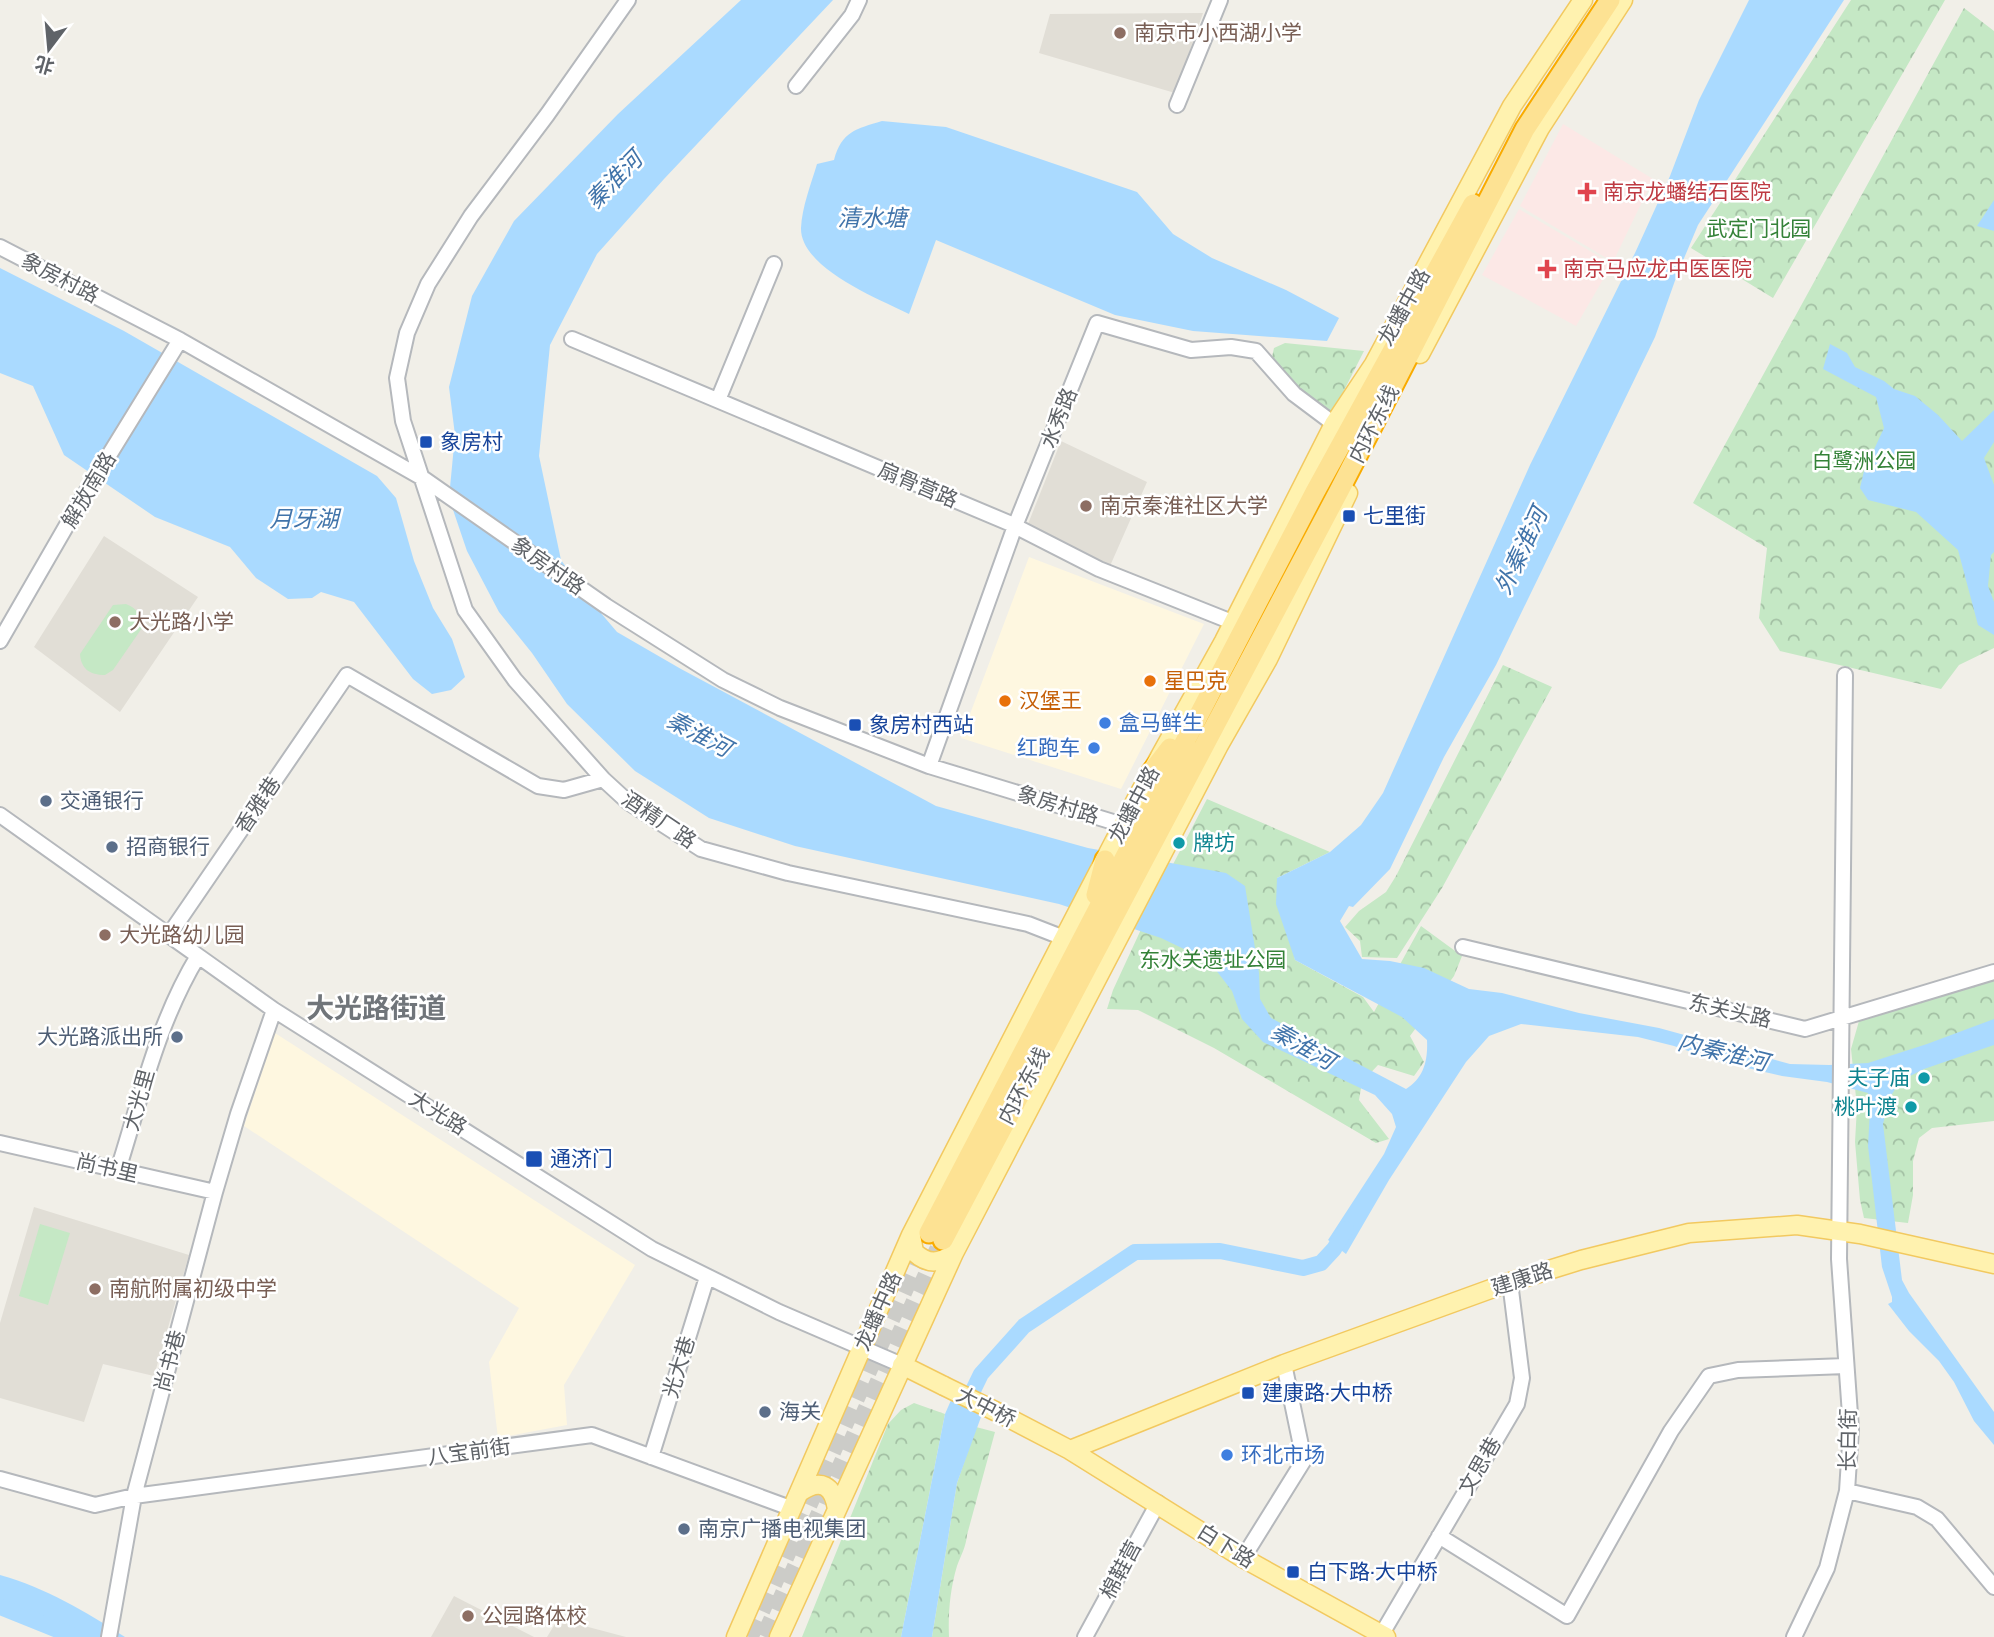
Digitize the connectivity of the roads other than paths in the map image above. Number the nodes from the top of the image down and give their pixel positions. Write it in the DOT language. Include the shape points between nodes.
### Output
graph roads {
  1 [pos="628,0"];
  2 [pos="859,0"];
  3 [pos="1220,0"];
  4 [pos="1583,0"];
  5 [pos="1597,0"];
  6 [pos="1610,0"];
  7 [pos="1623,0"];
  8 [pos="796,86"];
  9 [pos="1177,106"];
  10 [pos="0,247"];
  11 [pos="774,264"];
  12 [pos="572,339"];
  13 [pos="180,340"];
  14 [pos="718,400"];
  15 [pos="1334,424"];
  16 [pos="424,478"];
  17 [pos="1015,526"];
  18 [pos="1232,622"];
  19 [pos="0,641"];
  20 [pos="1845,674"];
  21 [pos="1210,712"];
  22 [pos="929,766"];
  23 [pos="1150,774"];
  24 [pos="603,779"];
  25 [pos="1192,797"];
  26 [pos="0,816"];
  27 [pos="1123,825"];
  28 [pos="1131,852"];
  29 [pos="1149,878"];
  30 [pos="1097,928"];
  31 [pos="169,935"];
  32 [pos="1064,938"];
  33 [pos="1463,947"];
  34 [pos="198,956"];
  35 [pos="1994,972"];
  36 [pos="274,1010"];
  37 [pos="1842,1019"];
  38 [pos="0,1143"];
  39 [pos="118,1170"];
  40 [pos="215,1192"];
  41 [pos="1839,1233"];
  42 [pos="934,1240"];
  43 [pos="1994,1264"];
  44 [pos="708,1277"];
  45 [pos="1510,1282"];
  46 [pos="862,1347"];
  47 [pos="1283,1364"];
  48 [pos="902,1365"];
  49 [pos="1846,1366"];
  50 [pos="1070,1450"];
  51 [pos="651,1457"];
  52 [pos="0,1479"];
  53 [pos="1847,1491"];
  54 [pos="800,1492"];
  55 [pos="134,1496"];
  56 [pos="1158,1503"];
  57 [pos="793,1509"];
  58 [pos="837,1509"];
  59 [pos="1439,1536"];
  60 [pos="1243,1558"];
  61 [pos="1994,1587"];
  62 [pos="109,1636"];
  63 [pos="1383,1636"];
  64 [pos="736,1637"];
  65 [pos="779,1637"];
  66 [pos="1085,1637"];
  67 [pos="1794,1637"];
  1 -- 16 [label="street, 酒精厂路" via="471,216 428,284 407,332 397,377 403,421"];
  2 -- 8 [label="street"];
  3 -- 9 [label="street"];
  4 -- 15 [label="main road, 龙蟠中路" via="1512,106 1374,364"];
  5 -- 21 [label="highway, 内环东线" via="1518,121 1288,545"];
  6 -- 21 [label="highway, 内环东线" via="1525,129 1304,559"];
  7 -- 25 [label="main road, 龙蟠中路" via="1534,141 1349,490 1268,659"];
  10 -- 13 [label="street, 象房村路"];
  11 -- 14 [label="street"];
  12 -- 14 [label="street, 扇骨营路"];
  13 -- 16 [label="street, 象房村路"];
  13 -- 19 [label="street, 解放南路"];
  14 -- 17 [label="street, 扇骨营路"];
  15 -- 17 [label="street, 水秀路" via="1294,394 1256,351 1231,347 1191,350 1097,323"];
  15 -- 18 [label="main road, 龙蟠中路"];
  16 -- 22 [label="street, 象房村路" via="606,606 723,680 780,708"];
  16 -- 24 [label="street, 酒精厂路" via="465,610 515,680"];
  17 -- 18 [label="street, 扇骨营路" via="1100,569"];
  17 -- 22 [label="street, 水秀路"];
  18 -- 23 [label="main road, 龙蟠中路"];
  20 -- 37 [label="street, 长白街"];
  21 -- 23 [label="highway"];
  21 -- 25 [label="highway"];
  21 -- 28 [label="highway, 内环东线"];
  22 -- 27 [label="street, 象房村路"];
  23 -- 27 [label="main road, 龙蟠中路"];
  24 -- 31 [label="street, 香雅巷" via="564,790 538,786 347,675"];
  24 -- 32 [label="street, 酒精厂路" via="628,802 701,849 788,873 1028,924"];
  25 -- 28 [label="main road, 龙蟠中路"];
  26 -- 31 [label="street, 大光路"];
  27 -- 28 [label="main road, 龙蟠中路"];
  28 -- 29 [label="main road, 龙蟠中路"];
  28 -- 30 [label="highway"];
  28 -- 30 [label="highway"];
  29 -- 30 [label="highway"];
  30 -- 32 [label="main road, 龙蟠中路"];
  30 -- 42 [label="highway, 内环东线"];
  31 -- 34 [label="street, 大光路"];
  32 -- 42 [label="main road, 龙蟠中路"];
  33 -- 37 [label="street, 东关头路" via="1805,1029"];
  34 -- 36 [label="street, 大光路"];
  34 -- 39 [label="street, 大光里" via="158,1037"];
  35 -- 37 [label="street, 东关头路"];
  36 -- 40 [label="street, 尚书巷"];
  36 -- 44 [label="street, 大光路" via="652,1249"];
  37 -- 41 [label="street, 长白街"];
  38 -- 39 [label="street, 尚书里"];
  39 -- 40 [label="street, 尚书里"];
  40 -- 55 [label="street, 尚书巷"];
  41 -- 43 [label="main road, 建康路"];
  41 -- 45 [label="main road, 建康路" via="1797,1225 1689,1233"];
  41 -- 49 [label="street, 长白街"];
  42 -- 46 [label="main road, 龙蟠中路"];
  42 -- 48 [label="main road, 龙蟠中路"];
  44 -- 46 [label="street, 大光路"];
  44 -- 51 [label="street, 光大巷"];
  45 -- 47 [label="main road, 建康路"];
  45 -- 59 [label="street, 文思巷" via="1520,1394"];
  46 -- 48 [label="street, 大光路"];
  46 -- 54 [label="main road, 龙蟠中路"];
  47 -- 50 [label="main road, 建康路"];
  47 -- 60 [label="street" via="1304,1460"];
  48 -- 50 [label="main road, 大中桥, bridge"];
  48 -- 58 [label="main road, 龙蟠中路"];
  49 -- 53 [label="street, 长白街" via="1851,1429"];
  49 -- 59 [label="street" via="1738,1370 1709,1376 1671,1431 1567,1616"];
  50 -- 56 [label="main road, 白下路"];
  51 -- 55 [label="street, 八宝前街" via="592,1435"];
  51 -- 57 [label="street, 八宝前街"];
  52 -- 55 [label="street, 八宝前街" via="95,1505"];
  53 -- 61 [label="street" via="1917,1507 1937,1519"];
  53 -- 67 [label="street, 长白街" via="1827,1568"];
  54 -- 57 [label="main road, 龙蟠中路"];
  54 -- 58 [label="main road" via="821,1484 835,1497"];
  55 -- 62 [label="street, 尚书巷"];
  56 -- 60 [label="main road, 白下路"];
  56 -- 66 [label="street, 棉鞋营"];
  57 -- 64 [label="main road, 龙蟠中路"];
  58 -- 65 [label="main road, 龙蟠中路"];
  59 -- 63 [label="street, 文思巷"];
  60 -- 63 [label="main road, 白下路"];
}
